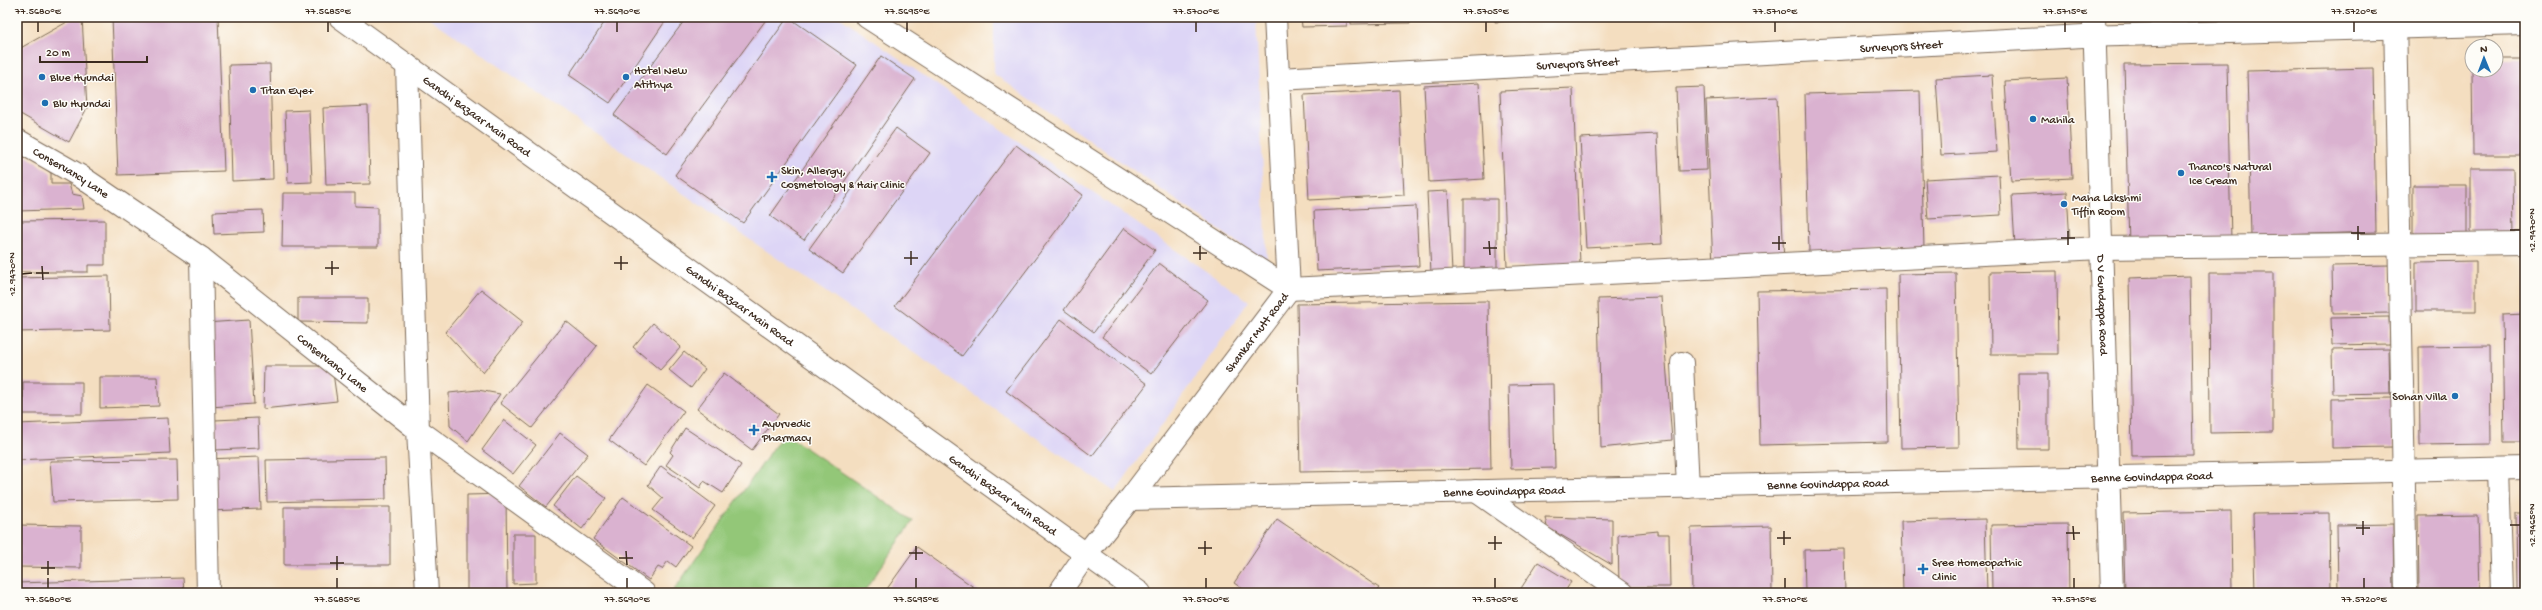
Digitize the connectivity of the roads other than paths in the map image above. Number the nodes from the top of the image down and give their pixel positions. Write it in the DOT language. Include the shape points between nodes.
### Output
graph roads {
  1 [pos="340,17"];
  2 [pos="867,17"];
  3 [pos="1275,17"];
  4 [pos="2395,23"];
  5 [pos="2525,24"];
  6 [pos="2095,26"];
  7 [pos="406,65"];
  8 [pos="1278,79"];
  9 [pos="17,140"];
  10 [pos="2525,243"];
  11 [pos="2401,246"];
  12 [pos="2102,248"];
  13 [pos="201,258"];
  14 [pos="1289,289"];
  15 [pos="1682,363"];
  16 [pos="418,430"];
  17 [pos="2525,468"];
  18 [pos="2498,469"];
  19 [pos="2404,471"];
  20 [pos="2109,477"];
  21 [pos="1688,486"];
  22 [pos="1476,491"];
  23 [pos="1130,499"];
  24 [pos="1086,554"];
  25 [pos="208,593"];
  26 [pos="427,593"];
  27 [pos="644,593"];
  28 [pos="1059,593"];
  29 [pos="1140,593"];
  30 [pos="1622,593"];
  31 [pos="2112,593"];
  32 [pos="2406,593"];
  33 [pos="2502,593"];
  1 -- 7 [label="street, Gandhi Bazaar Main Road"];
  2 -- 14 [label="street"];
  3 -- 8 [label="street, Shankar Mutt Road"];
  4 -- 5 [label="street, Surveyors Street"];
  4 -- 6 [label="street, Surveyors Street"];
  4 -- 11 [label="street"];
  6 -- 8 [label="street, Surveyors Street"];
  6 -- 12 [label="street, D V Gundappa Road"];
  7 -- 16 [label="street"];
  7 -- 24 [label="street, Gandhi Bazaar Main Road"];
  8 -- 14 [label="street, Shankar Mutt Road"];
  9 -- 13 [label="street, Conservancy Lane" via="80,176"];
  10 -- 11 [label="street"];
  11 -- 12 [label="street"];
  11 -- 19 [label="street"];
  12 -- 14 [label="street"];
  12 -- 20 [label="street, D V Gundappa Road"];
  13 -- 16 [label="street, Conservancy Lane"];
  13 -- 25 [label="street"];
  14 -- 23 [label="street, Shankar Mutt Road"];
  15 -- 21 [label="street"];
  16 -- 26 [label="street"];
  16 -- 27 [label="street, Conservancy Lane"];
  17 -- 18 [label="street, Benne Govindappa Road"];
  18 -- 19 [label="street, Benne Govindappa Road"];
  18 -- 33 [label="street"];
  19 -- 20 [label="street, Benne Govindappa Road"];
  19 -- 32 [label="street"];
  20 -- 21 [label="street, Benne Govindappa Road"];
  20 -- 31 [label="street, D V Gundappa Road"];
  21 -- 22 [label="street, Benne Govindappa Road"];
  22 -- 23 [label="street, Benne Govindappa Road"];
  22 -- 30 [label="street"];
  23 -- 24 [label="street, Shankar Mutt Road"];
  24 -- 28 [label="street, Shankar Mutt Road"];
  24 -- 29 [label="street, Gandhi Bazaar Main Road"];
}
